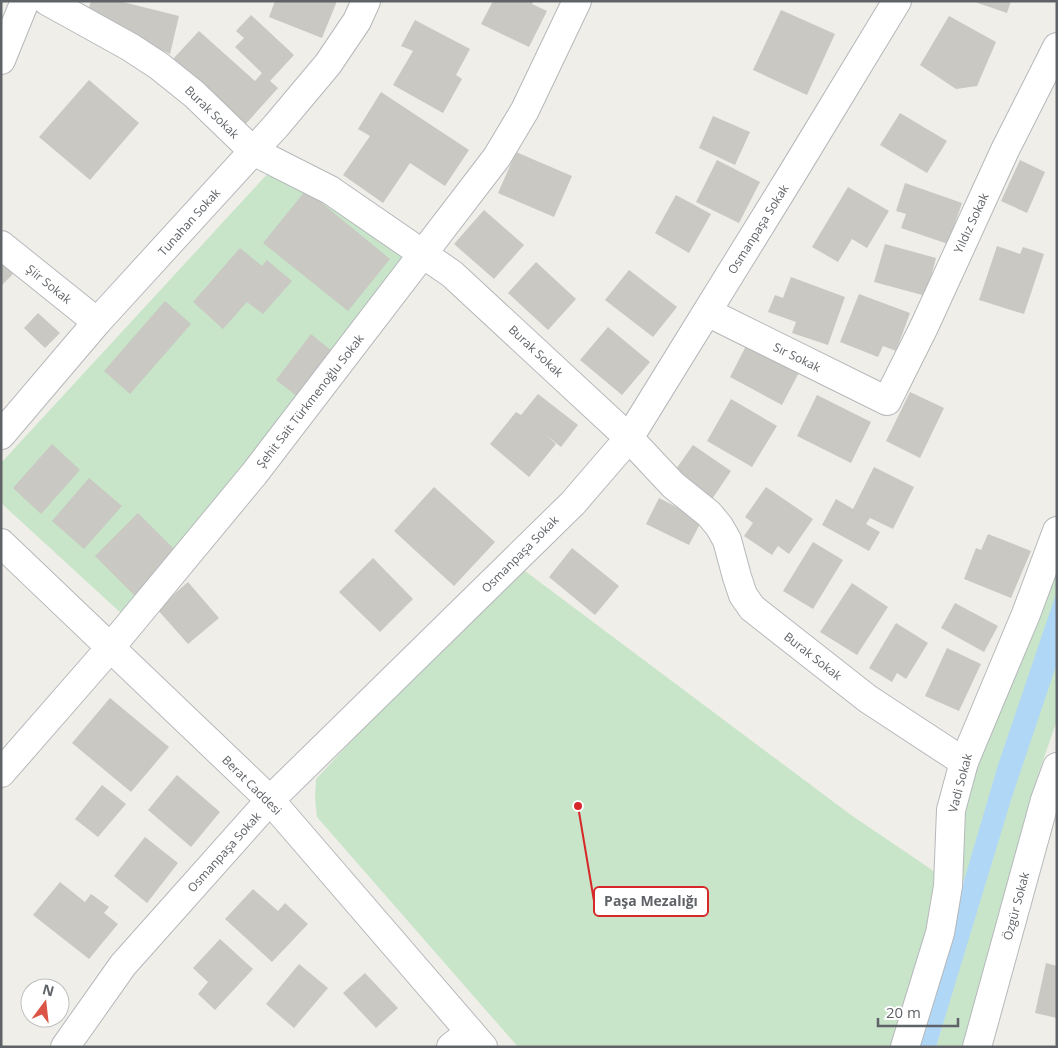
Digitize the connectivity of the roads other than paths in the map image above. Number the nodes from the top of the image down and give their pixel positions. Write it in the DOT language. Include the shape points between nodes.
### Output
graph roads {
  1 [pos="25,1"];
  2 [pos="47,1"];
  3 [pos="366,1"];
  4 [pos="578,1"];
  5 [pos="897,1"];
  6 [pos="1057,47"];
  7 [pos="1,60"];
  8 [pos="253,151"];
  9 [pos="1,245"];
  10 [pos="423,254"];
  11 [pos="707,312"];
  12 [pos="97,322"];
  13 [pos="887,401"];
  14 [pos="1,435"];
  15 [pos="629,438"];
  16 [pos="1057,531"];
  17 [pos="1,543"];
  18 [pos="110,648"];
  19 [pos="964,762"];
  20 [pos="1057,767"];
  21 [pos="1,773"];
  22 [pos="270,800"];
  23 [pos="468,1042"];
  24 [pos="65,1047"];
  25 [pos="905,1047"];
  26 [pos="977,1047"];
  1 -- 7 [label="street"];
  2 -- 8 [label="street, Burak Sokak" via="159,66 194,94"];
  3 -- 8 [label="street, Tunahan Sokak" via="357,21 328,64"];
  4 -- 10 [label="street, Şehit Sait Türkmenoğlu Sokak" via="525,110 502,149"];
  5 -- 11 [label="street, Osmanpaşa Sokak"];
  6 -- 13 [label="street, Yıldız Sokak"];
  8 -- 10 [label="street, Burak Sokak" via="330,190"];
  8 -- 12 [label="street, Tunahan Sokak"];
  9 -- 12 [label="street, Şiir Sokak"];
  10 -- 15 [label="street, Burak Sokak" via="452,274"];
  10 -- 18 [label="street, Şehit Sait Türkmenoğlu Sokak" via="254,474"];
  11 -- 13 [label="street, Sır Sokak"];
  11 -- 15 [label="street, Osmanpaşa Sokak"];
  12 -- 14 [label="street, Tunahan Sokak"];
  15 -- 19 [label="street, Burak Sokak" via="673,485 719,526 727,540 743,595 752,608 868,699"];
  15 -- 22 [label="street, Osmanpaşa Sokak" via="573,502"];
  16 -- 19 [label="street, Vadi Sokak"];
  17 -- 18 [label="street, Berat Caddesi"];
  18 -- 21 [label="street, Şehit Sait Türkmenoğlu Sokak"];
  18 -- 22 [label="street, Berat Caddesi"];
  19 -- 25 [label="street, Vadi Sokak" via="951,810 948,886 940,933"];
  20 -- 26 [label="street, Özgür Sokak"];
  22 -- 23 [label="street, Berat Caddesi"];
  22 -- 24 [label="street, Osmanpaşa Sokak" via="123,965"];
}
